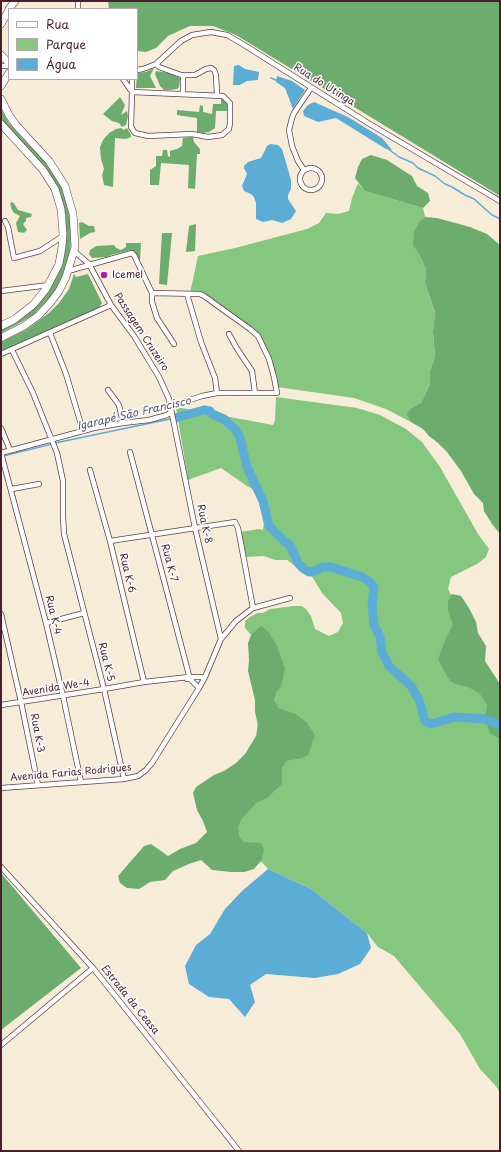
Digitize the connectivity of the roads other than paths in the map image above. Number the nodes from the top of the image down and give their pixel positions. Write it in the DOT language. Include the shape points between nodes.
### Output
graph roads {
  1 [pos="8,11"];
  2 [pos="1,24"];
  3 [pos="156,64"];
  4 [pos="138,70"];
  5 [pos="8,75"];
  6 [pos="183,76"];
  7 [pos="123,80"];
  8 [pos="132,80"];
  9 [pos="1,86"];
  10 [pos="311,88"];
  11 [pos="132,92"];
  12 [pos="182,93"];
  13 [pos="217,95"];
  14 [pos="1,99"];
  15 [pos="1,124"];
  16 [pos="304,170"];
  17 [pos="500,201"];
  18 [pos="5,221"];
  19 [pos="63,236"];
  20 [pos="74,251"];
  21 [pos="89,264"];
  22 [pos="68,271"];
  23 [pos="49,285"];
  24 [pos="1,291"];
  25 [pos="152,293"];
  26 [pos="187,294"];
  27 [pos="111,305"];
  28 [pos="1,326"];
  29 [pos="50,333"];
  30 [pos="229,334"];
  31 [pos="1,338"];
  32 [pos="174,344"];
  33 [pos="12,350"];
  34 [pos="1,354"];
  35 [pos="108,390"];
  36 [pos="255,392"];
  37 [pos="217,393"];
  38 [pos="171,406"];
  39 [pos="172,416"];
  40 [pos="123,423"];
  41 [pos="1,428"];
  42 [pos="83,431"];
  43 [pos="52,442"];
  44 [pos="10,450"];
  45 [pos="130,452"];
  46 [pos="1,455"];
  47 [pos="90,470"];
  48 [pos="39,484"];
  49 [pos="12,489"];
  50 [pos="195,528"];
  51 [pos="152,535"];
  52 [pos="110,541"];
  53 [pos="290,598"];
  54 [pos="253,608"];
  55 [pos="84,613"];
  56 [pos="1,614"];
  57 [pos="46,623"];
  58 [pos="221,639"];
  59 [pos="205,677"];
  60 [pos="188,678"];
  61 [pos="144,682"];
  62 [pos="199,688"];
  63 [pos="104,689"];
  64 [pos="63,696"];
  65 [pos="21,702"];
  66 [pos="1,705"];
  67 [pos="124,779"];
  68 [pos="81,782"];
  69 [pos="38,785"];
  70 [pos="1,788"];
  71 [pos="1,867"];
  72 [pos="93,968"];
  73 [pos="1,1044"];
  74 [pos="239,1151"];
  1 -- 2 [label="main road"];
  3 -- 4 [label="street, Rua do Utinga"];
  3 -- 6 [label="street"];
  3 -- 10 [label="street, Rua do Utinga" via="181,41 192,35 203,32 218,33 241,43"];
  5 -- 9 [label="main road"];
  6 -- 12 [label="street"];
  6 -- 13 [label="street" via="195,75 208,68 214,70"];
  7 -- 11 [label="street"];
  8 -- 11 [label="street"];
  10 -- 16 [label="street" via="294,113 290,130 292,146"];
  10 -- 17 [label="street, Rua do Utinga"];
  11 -- 12 [label="street"];
  11 -- 13 [label="street" via="131,127 135,132 148,136 192,134 208,137 225,133 229,129 230,103"];
  12 -- 13 [label="street"];
  14 -- 20 [label="main road" via="9,116 49,160 64,186 73,214"];
  15 -- 19 [label="main road" via="43,170 55,189 61,209"];
  16 -- 16 [label="street" via="299,180 302,187 312,191 319,188 322,181 321,173 311,168"];
  18 -- 19 [label="street" via="14,258 40,251"];
  19 -- 23 [label="main road" via="59,264"];
  20 -- 21 [label="street"];
  20 -- 22 [label="main road"];
  21 -- 22 [label="street"];
  21 -- 25 [label="street" via="134,254"];
  21 -- 27 [label="street, Passagem Cruzeiro"];
  22 -- 31 [label="main road" via="59,291 44,310 24,326"];
  23 -- 24 [label="street"];
  23 -- 28 [label="main road" via="33,305"];
  25 -- 26 [label="street"];
  25 -- 32 [label="street" via="157,318"];
  26 -- 36 [label="street" via="204,296 258,336 269,359 277,393"];
  26 -- 37 [label="street" via="215,378"];
  27 -- 29 [label="street"];
  27 -- 38 [label="street, Passagem Cruzeiro" via="159,377"];
  29 -- 33 [label="street"];
  29 -- 42 [label="street" via="66,374"];
  30 -- 36 [label="street" via="252,371"];
  33 -- 34 [label="street"];
  33 -- 43 [label="street, Rua K-5" via="33,393"];
  35 -- 40 [label="street" via="119,405"];
  36 -- 37 [label="street"];
  37 -- 38 [label="street"];
  38 -- 39 [label="street, Passagem Cruzeiro"];
  39 -- 40 [label="street"];
  39 -- 50 [label="street, Rua K-8"];
  40 -- 42 [label="street"];
  41 -- 44 [label="street"];
  42 -- 43 [label="street"];
  43 -- 44 [label="street"];
  43 -- 55 [label="street, Rua K-5" via="63,481 64,534"];
  44 -- 46 [label="street"];
  45 -- 51 [label="street, Rua K-7"];
  46 -- 49 [label="street, Rua K-4"];
  47 -- 52 [label="street, Rua K-6"];
  48 -- 49 [label="street"];
  49 -- 57 [label="street, Rua K-4"];
  50 -- 51 [label="street"];
  50 -- 54 [label="street" via="233,522 237,524"];
  50 -- 58 [label="street, Rua K-8"];
  51 -- 52 [label="street"];
  51 -- 60 [label="street, Rua K-7"];
  52 -- 61 [label="street, Rua K-6"];
  53 -- 54 [label="street, Avenida Farias Rodrigues"];
  54 -- 58 [label="street, Avenida Farias Rodrigues" via="236,621"];
  55 -- 57 [label="street"];
  55 -- 63 [label="street, Rua K-5"];
  56 -- 65 [label="street, Rua K-3"];
  57 -- 64 [label="street, Rua K-4"];
  58 -- 59 [label="street, Avenida Farias Rodrigues"];
  59 -- 60 [label="street, Avenida We-4"];
  59 -- 62 [label="street, Avenida Farias Rodrigues"];
  60 -- 61 [label="street, Avenida We-4"];
  60 -- 62 [label="street"];
  61 -- 63 [label="street, Avenida We-4"];
  62 -- 67 [label="street, Avenida Farias Rodrigues" via="152,763 138,776"];
  63 -- 64 [label="street, Avenida We-4"];
  63 -- 67 [label="street, Rua K-5"];
  64 -- 65 [label="street, Avenida We-4"];
  64 -- 68 [label="street, Rua K-4"];
  65 -- 66 [label="street, Avenida We-4"];
  65 -- 69 [label="street, Rua K-3"];
  67 -- 68 [label="street, Avenida Farias Rodrigues"];
  68 -- 69 [label="street, Avenida Farias Rodrigues"];
  69 -- 70 [label="street, Avenida Farias Rodrigues"];
  71 -- 72 [label="street, Estrada da Ceasa"];
  72 -- 73 [label="street"];
  72 -- 74 [label="street, Estrada da Ceasa"];
}
